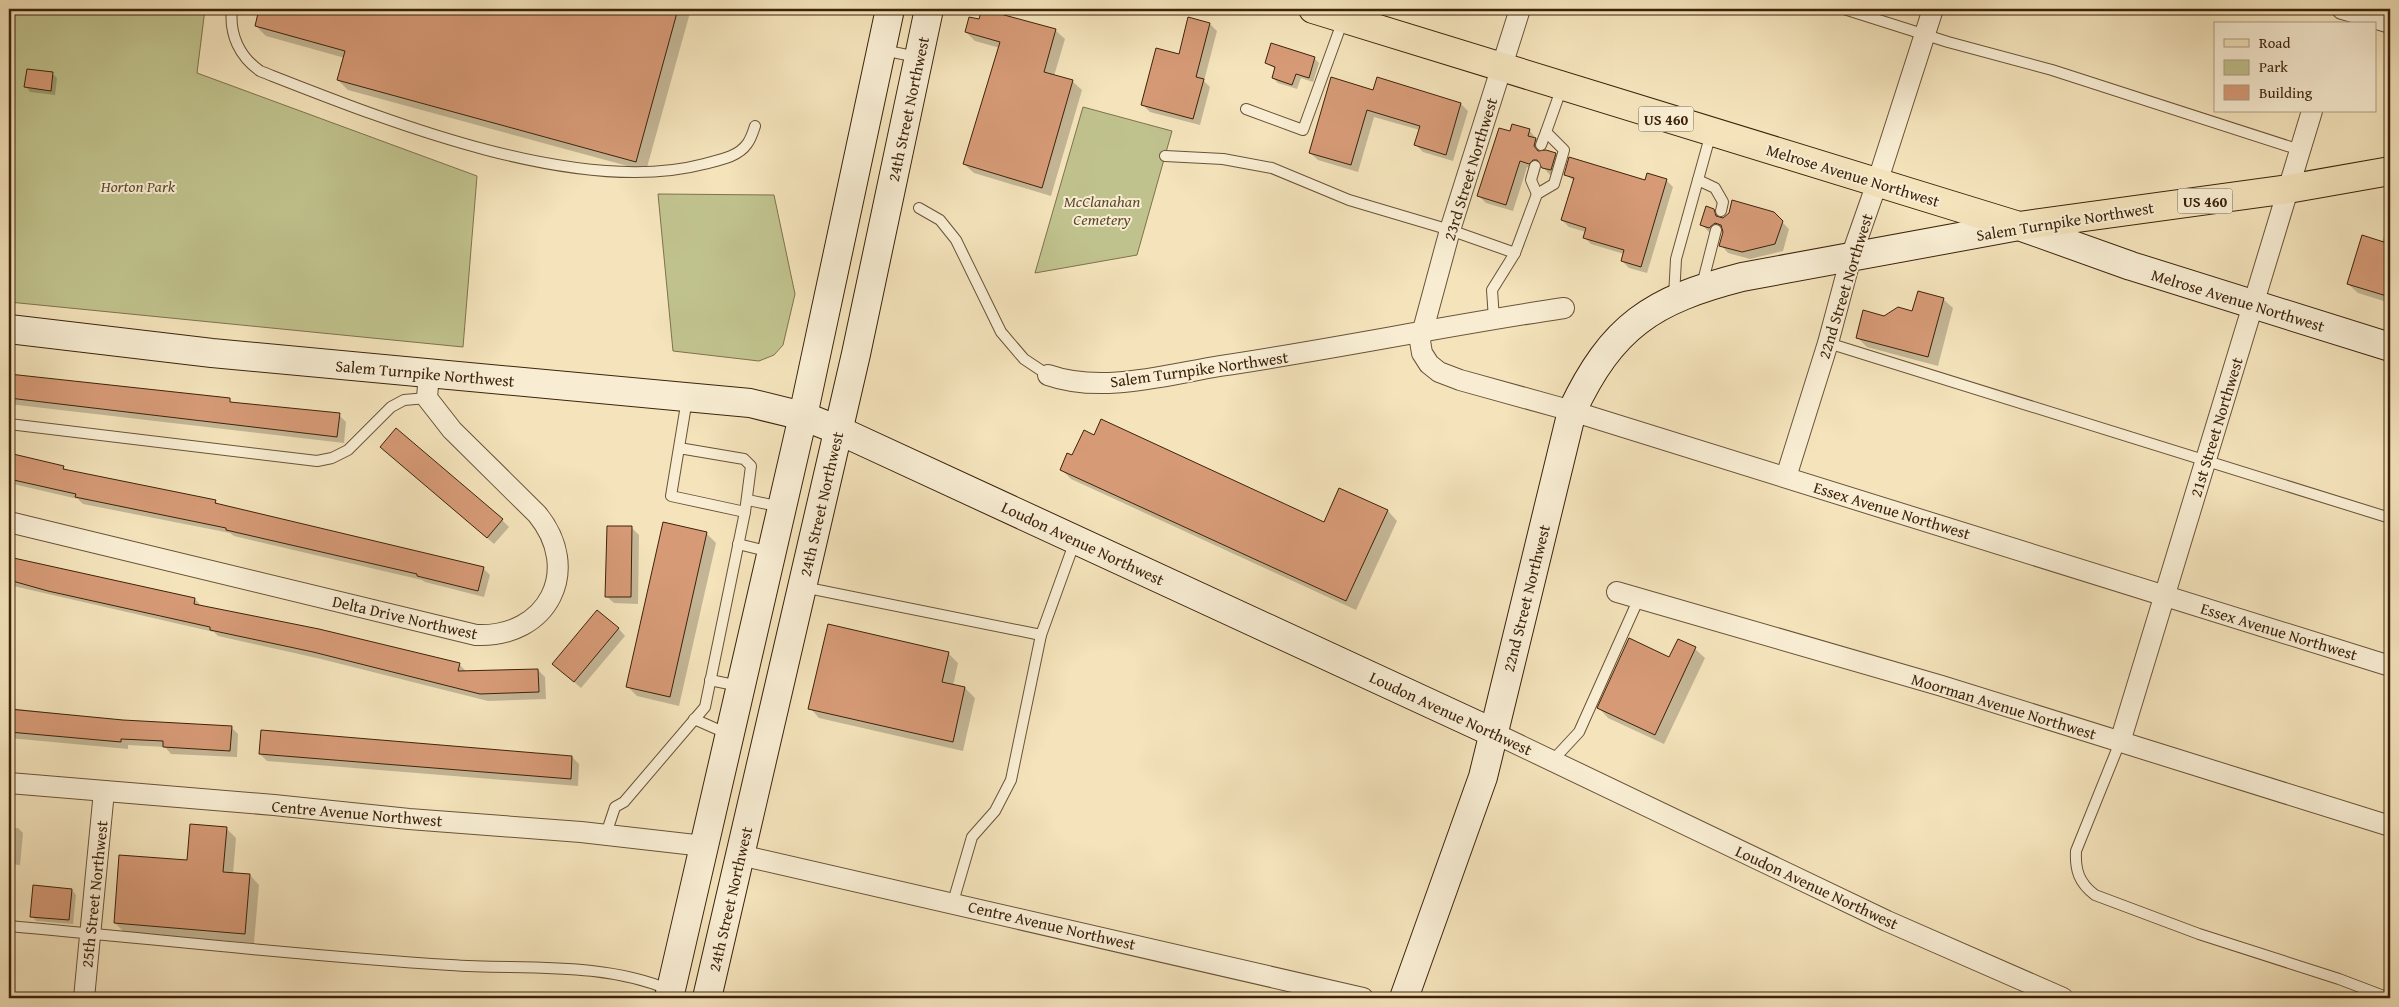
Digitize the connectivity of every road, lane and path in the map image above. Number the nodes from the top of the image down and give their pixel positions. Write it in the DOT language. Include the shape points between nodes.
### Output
graph roads {
  1 [pos="232,9"];
  2 [pos="890,9"];
  3 [pos="929,9"];
  4 [pos="1313,9"];
  5 [pos="1520,9"];
  6 [pos="1844,9"];
  7 [pos="1932,9"];
  8 [pos="2343,9"];
  9 [pos="1343,19"];
  10 [pos="2340,22"];
  11 [pos="2390,23"];
  12 [pos="1925,34"];
  13 [pos="882,50"];
  14 [pos="918,58"];
  15 [pos="1502,68"];
  16 [pos="1562,86"];
  17 [pos="1246,109"];
  18 [pos="2312,112"];
  19 [pos="755,126"];
  20 [pos="1546,132"];
  21 [pos="1712,132"];
  22 [pos="1541,146"];
  23 [pos="2300,150"];
  24 [pos="1165,156"];
  25 [pos="1534,166"];
  26 [pos="2390,172"];
  27 [pos="1698,180"];
  28 [pos="1877,183"];
  29 [pos="2288,189"];
  30 [pos="1537,194"];
  31 [pos="919,208"];
  32 [pos="1721,211"];
  33 [pos="2019,226"];
  34 [pos="1450,230"];
  35 [pos="1716,230"];
  36 [pos="1515,253"];
  37 [pos="1850,257"];
  38 [pos="1742,277"];
  39 [pos="1701,287"];
  40 [pos="1674,298"];
  41 [pos="2253,305"];
  42 [pos="1564,308"];
  43 [pos="1494,318"];
  44 [pos="9,330"];
  45 [pos="1421,331"];
  46 [pos="1828,342"];
  47 [pos="2390,346"];
  48 [pos="1048,375"];
  49 [pos="428,386"];
  50 [pos="688,396"];
  51 [pos="1572,411"];
  52 [pos="803,416"];
  53 [pos="9,424"];
  54 [pos="838,430"];
  55 [pos="679,448"];
  56 [pos="2206,462"];
  57 [pos="1786,478"];
  58 [pos="748,500"];
  59 [pos="781,507"];
  60 [pos="745,512"];
  61 [pos="2390,518"];
  62 [pos="9,522"];
  63 [pos="1076,540"];
  64 [pos="738,544"];
  65 [pos="771,552"];
  66 [pos="802,587"];
  67 [pos="1617,592"];
  68 [pos="2165,596"];
  69 [pos="1638,598"];
  70 [pos="1041,635"];
  71 [pos="2390,666"];
  72 [pos="710,680"];
  73 [pos="740,687"];
  74 [pos="694,719"];
  75 [pos="1494,733"];
  76 [pos="730,735"];
  77 [pos="2120,742"];
  78 [pos="1553,760"];
  79 [pos="9,783"];
  80 [pos="104,791"];
  81 [pos="2390,826"];
  82 [pos="606,834"];
  83 [pos="704,846"];
  84 [pos="740,854"];
  85 [pos="953,902"];
  86 [pos="9,926"];
  87 [pos="89,933"];
  88 [pos="670,994"];
  89 [pos="84,998"];
  90 [pos="707,998"];
  91 [pos="1363,998"];
  92 [pos="1404,998"];
  93 [pos="2063,998"];
  94 [pos="2388,998"];
  1 -- 19 [label="lane" via="238,45 246,61 260,71 407,126 500,152 578,168 631,174 686,169 730,157 747,144"];
  2 -- 13 [label="street"];
  3 -- 14 [label="street, 24th Street Northwest"];
  4 -- 9 [label="main road, Melrose Avenue Northwest / US 460"];
  5 -- 15 [label="street, 23rd Street Northwest"];
  6 -- 12 [label="lane"];
  7 -- 12 [label="street, 22nd Street Northwest"];
  8 -- 10 [label="street"];
  8 -- 11 [label="street"];
  9 -- 15 [label="main road, Melrose Avenue Northwest / US 460"];
  9 -- 17 [label="lane" via="1303,130"];
  12 -- 23 [label="lane" via="2052,70"];
  12 -- 28 [label="street, 22nd Street Northwest"];
  13 -- 14 [label="lane"];
  13 -- 52 [label="street"];
  14 -- 54 [label="street, 24th Street Northwest"];
  15 -- 16 [label="main road, Melrose Avenue Northwest / US 460"];
  15 -- 34 [label="street, 23rd Street Northwest"];
  16 -- 20 [label="lane"];
  16 -- 21 [label="main road, Melrose Avenue Northwest / US 460"];
  18 -- 23 [label="street, 21st Street Northwest"];
  20 -- 22 [label="lane"];
  20 -- 30 [label="lane" via="1564,150 1554,184"];
  21 -- 27 [label="lane"];
  21 -- 28 [label="main road, Melrose Avenue Northwest / US 460"];
  23 -- 29 [label="street, 21st Street Northwest"];
  24 -- 34 [label="lane" via="1223,159 1272,168 1349,200"];
  25 -- 30 [label="lane" via="1531,180"];
  26 -- 29 [label="main road, Salem Turnpike Northwest / US 460"];
  27 -- 32 [label="lane" via="1715,188 1723,202"];
  27 -- 40 [label="lane" via="1676,259"];
  28 -- 33 [label="main road, Melrose Avenue Northwest / US 460"];
  28 -- 37 [label="street, 22nd Street Northwest"];
  29 -- 33 [label="main road, Salem Turnpike Northwest / US 460"];
  29 -- 41 [label="street, 21st Street Northwest"];
  30 -- 36 [label="lane"];
  31 -- 48 [label="lane, Salem Turnpike Northwest" via="940,220 956,240 1000,332 1024,359"];
  33 -- 37 [label="street, Salem Turnpike Northwest"];
  33 -- 41 [label="street, Melrose Avenue Northwest"];
  34 -- 36 [label="lane"];
  34 -- 45 [label="street, 23rd Street Northwest"];
  35 -- 39 [label="lane"];
  36 -- 43 [label="lane" via="1492,290"];
  37 -- 38 [label="street, Salem Turnpike Northwest"];
  37 -- 46 [label="street, 22nd Street Northwest"];
  38 -- 39 [label="street, 22nd Street Northwest"];
  39 -- 40 [label="street, 22nd Street Northwest"];
  40 -- 51 [label="street, 22nd Street Northwest" via="1647,314 1606,351 1587,379"];
  41 -- 47 [label="street, Melrose Avenue Northwest"];
  41 -- 56 [label="street, 21st Street Northwest"];
  42 -- 43 [label="street, Salem Turnpike Northwest"];
  43 -- 45 [label="street, Salem Turnpike Northwest"];
  44 -- 49 [label="street, Salem Turnpike Northwest" via="212,353"];
  45 -- 48 [label="street, Salem Turnpike Northwest" via="1123,382 1084,384"];
  45 -- 51 [label="street, Essex Avenue Northwest" via="1422,354 1438,372"];
  46 -- 56 [label="lane"];
  46 -- 57 [label="street, 22nd Street Northwest"];
  49 -- 50 [label="street, Salem Turnpike Northwest"];
  49 -- 53 [label="lane" via="391,408 348,450 317,461"];
  49 -- 62 [label="street, Delta Drive Northwest" via="452,430 537,514 555,542 559,560 553,592 542,611 528,623 509,632 476,634"];
  50 -- 52 [label="street, Salem Turnpike Northwest" via="757,404"];
  50 -- 55 [label="lane"];
  51 -- 57 [label="street, Essex Avenue Northwest"];
  51 -- 75 [label="street, 22nd Street Northwest"];
  52 -- 54 [label="street, Salem Turnpike Northwest"];
  52 -- 59 [label="street"];
  54 -- 63 [label="street, Loudon Avenue Northwest"];
  54 -- 66 [label="street, 24th Street Northwest"];
  55 -- 58 [label="lane" via="744,459 751,466"];
  55 -- 60 [label="lane" via="671,496"];
  56 -- 61 [label="lane"];
  56 -- 68 [label="street, 21st Street Northwest"];
  57 -- 68 [label="street, Essex Avenue Northwest"];
  58 -- 59 [label="lane"];
  58 -- 60 [label="lane"];
  59 -- 65 [label="street"];
  60 -- 64 [label="lane"];
  63 -- 70 [label="lane"];
  63 -- 75 [label="street, Loudon Avenue Northwest"];
  64 -- 65 [label="lane"];
  64 -- 72 [label="lane"];
  65 -- 73 [label="street"];
  66 -- 70 [label="lane"];
  66 -- 84 [label="street, 24th Street Northwest"];
  67 -- 69 [label="street, Moorman Avenue Northwest"];
  68 -- 71 [label="street, Essex Avenue Northwest"];
  68 -- 77 [label="street, 21st Street Northwest"];
  69 -- 77 [label="street, Moorman Avenue Northwest" via="1942,686"];
  69 -- 78 [label="lane" via="1578,732"];
  70 -- 85 [label="lane" via="1011,780 995,811 972,836"];
  72 -- 73 [label="lane"];
  72 -- 74 [label="lane" via="705,707"];
  73 -- 76 [label="street"];
  74 -- 76 [label="lane"];
  74 -- 82 [label="lane" via="624,802 615,807"];
  75 -- 78 [label="street, Loudon Avenue Northwest"];
  75 -- 92 [label="street, 22nd Street Northwest" via="1483,777"];
  76 -- 83 [label="street"];
  77 -- 81 [label="street, Moorman Avenue Northwest"];
  77 -- 94 [label="lane" via="2076,851 2075,864 2086,888 2095,895 2190,931"];
  78 -- 93 [label="street, Loudon Avenue Northwest" via="1888,921"];
  79 -- 80 [label="street, Centre Avenue Northwest"];
  80 -- 82 [label="street, Centre Avenue Northwest"];
  80 -- 87 [label="street, 25th Street Northwest"];
  82 -- 83 [label="street, Centre Avenue Northwest"];
  83 -- 88 [label="street"];
  84 -- 85 [label="street, Centre Avenue Northwest"];
  84 -- 90 [label="street, 24th Street Northwest"];
  85 -- 91 [label="street, Centre Avenue Northwest"];
  86 -- 87 [label="lane"];
  87 -- 88 [label="lane" via="451,965 619,974 646,980"];
  87 -- 89 [label="street, 25th Street Northwest"];
}
